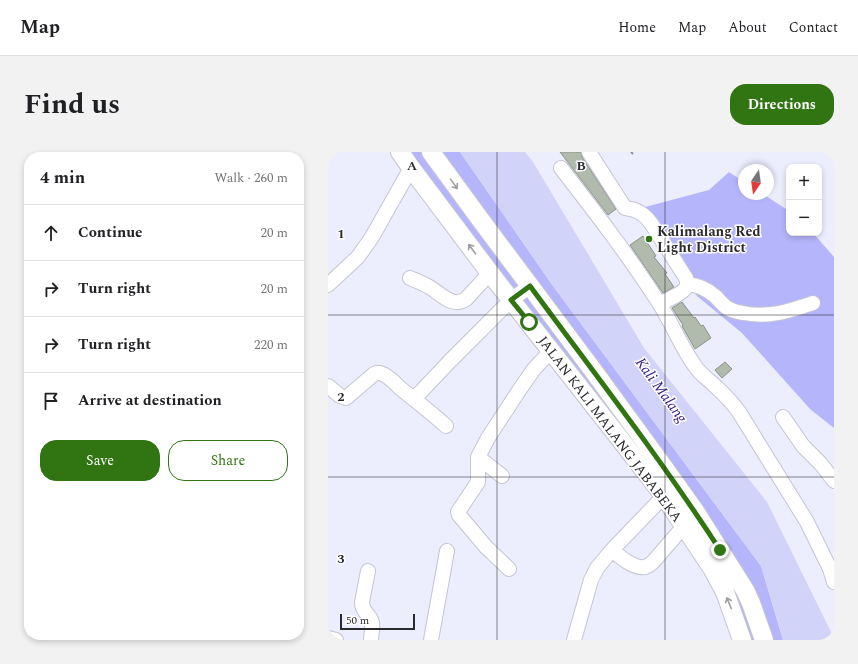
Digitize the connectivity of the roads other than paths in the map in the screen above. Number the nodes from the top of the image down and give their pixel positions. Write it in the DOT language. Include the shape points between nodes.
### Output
graph roads {
  1 [pos="400,152"];
  2 [pos="431,152"];
  3 [pos="589,152"];
  4 [pos="411,168"];
  5 [pos="561,168"];
  6 [pos="490,273"];
  7 [pos="410,278"];
  8 [pos="687,284"];
  9 [pos="328,285"];
  10 [pos="530,286"];
  11 [pos="511,300"];
  12 [pos="813,303"];
  13 [pos="660,304"];
  14 [pos="551,351"];
  15 [pos="328,386"];
  16 [pos="414,399"];
  17 [pos="783,417"];
  18 [pos="446,426"];
  19 [pos="478,457"];
  20 [pos="828,462"];
  21 [pos="502,476"];
  22 [pos="834,481"];
  23 [pos="664,496"];
  24 [pos="684,526"];
  25 [pos="612,550"];
  26 [pos="447,551"];
  27 [pos="510,569"];
  28 [pos="368,570"];
  29 [pos="833,573"];
  30 [pos="328,638"];
  31 [pos="336,640"];
  32 [pos="371,640"];
  33 [pos="431,640"];
  34 [pos="574,640"];
  35 [pos="742,640"];
  36 [pos="764,640"];
  1 -- 4 [label="main road, JALAN KALI MALANG JABABEKA"];
  2 -- 10 [label="main road, JALAN KALI MALANG JABABEKA, one-way"];
  3 -- 8 [label="street" via="625,208 638,211 651,223 686,278"];
  6 -- 4 [label="main road, JALAN KALI MALANG JABABEKA, one-way"];
  4 -- 9 [label="street" via="372,238 358,257"];
  5 -- 13 [label="street"];
  6 -- 7 [label="street" via="466,299 457,303"];
  6 -- 11 [label="main road, JALAN KALI MALANG JABABEKA"];
  8 -- 12 [label="street" via="701,287 735,312 774,314"];
  8 -- 13 [label="street" via="682,291"];
  10 -- 11 [label="street"];
  10 -- 36 [label="main road, JALAN KALI MALANG JABABEKA" via="694,511 745,590"];
  11 -- 14 [label="main road, JALAN KALI MALANG JABABEKA"];
  11 -- 16 [label="street"];
  13 -- 29 [label="street" via="695,367 739,412 807,522"];
  14 -- 19 [label="street" via="520,389"];
  14 -- 23 [label="main road, JALAN KALI MALANG JABABEKA"];
  15 -- 16 [label="street" via="346,398 374,374 380,373"];
  16 -- 18 [label="street"];
  17 -- 20 [label="street" via="804,447"];
  19 -- 21 [label="street"];
  19 -- 27 [label="street" via="479,481 458,513 486,547"];
  20 -- 22 [label="street"];
  23 -- 24 [label="main road, JALAN KALI MALANG JABABEKA"];
  23 -- 25 [label="street"];
  24 -- 25 [label="street" via="648,566 638,567 619,557"];
  35 -- 24 [label="main road, JALAN KALI MALANG JABABEKA, one-way" via="725,592"];
  25 -- 34 [label="street" via="594,574"];
  26 -- 33 [label="street"];
  28 -- 32 [label="street" via="362,607 371,619"];
  30 -- 31 [label="street"];
}
